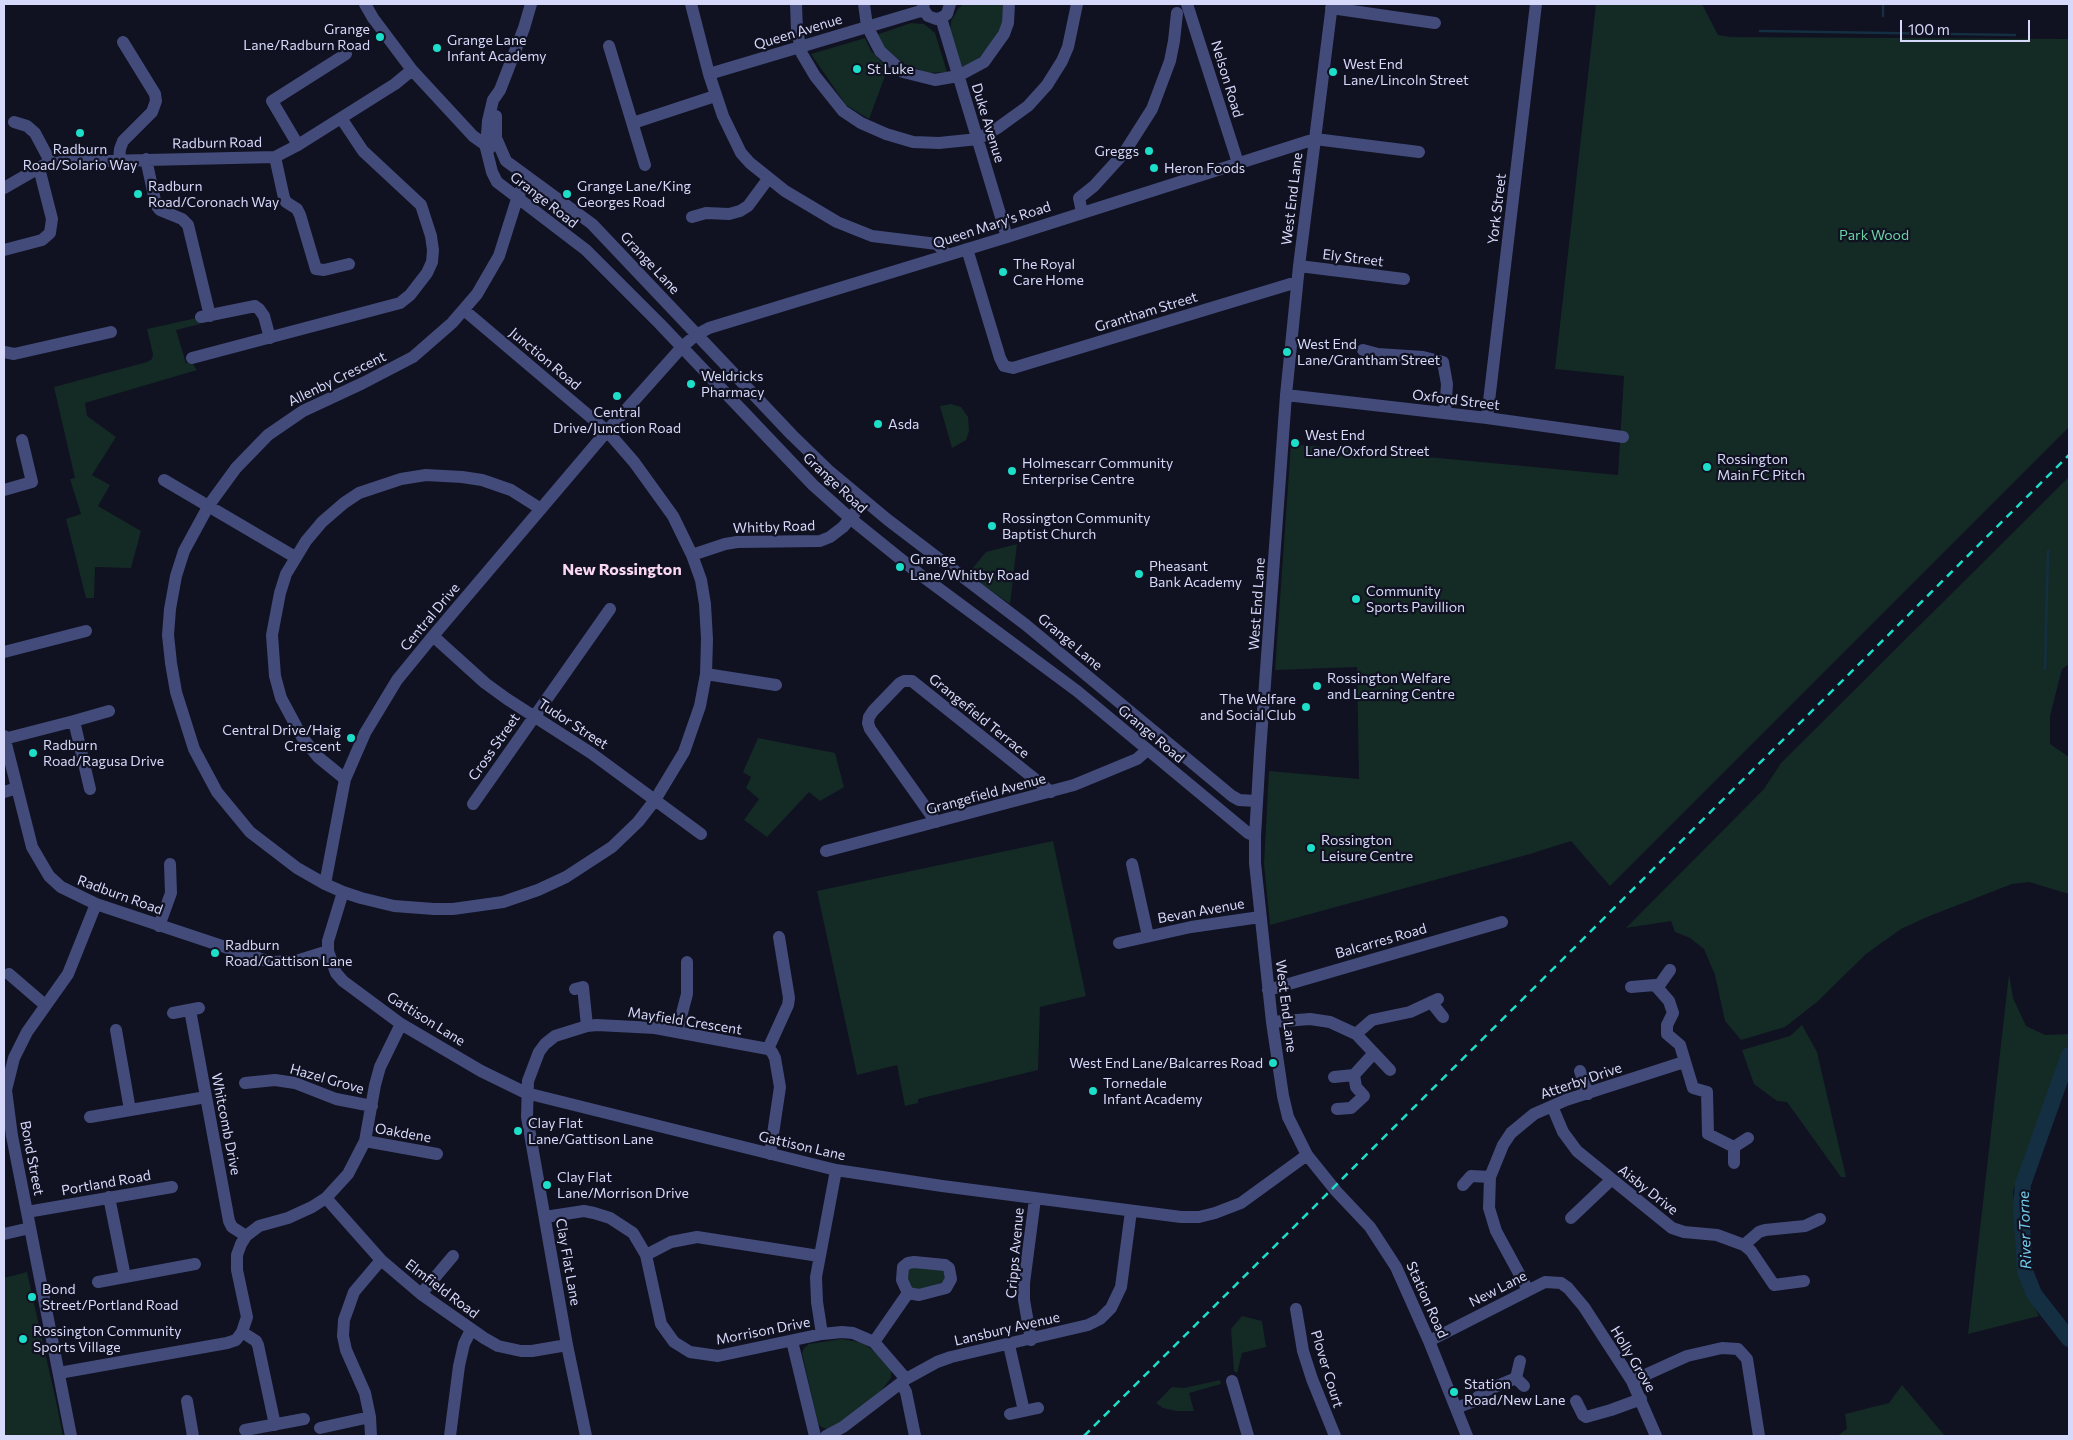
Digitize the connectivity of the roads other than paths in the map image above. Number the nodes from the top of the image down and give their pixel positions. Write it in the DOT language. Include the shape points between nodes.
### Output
graph roads {
  1 [pos="365,4"];
  2 [pos="531,4"];
  3 [pos="691,4"];
  4 [pos="796,4"];
  5 [pos="864,4"];
  6 [pos="950,4"];
  7 [pos="1009,4"];
  8 [pos="1077,4"];
  9 [pos="1187,4"];
  10 [pos="1536,4"];
  11 [pos="1332,6"];
  12 [pos="924,7"];
  13 [pos="1177,13"];
  14 [pos="941,18"];
  15 [pos="1435,23"];
  16 [pos="867,26"];
  17 [pos="609,46"];
  18 [pos="800,47"];
  19 [pos="123,50"];
  20 [pos="346,54"];
  21 [pos="412,70"];
  22 [pos="709,74"];
  23 [pos="958,76"];
  24 [pos="716,96"];
  25 [pos="341,118"];
  26 [pos="14,122"];
  27 [pos="491,122"];
  28 [pos="633,123"];
  29 [pos="466,129"];
  30 [pos="978,139"];
  31 [pos="1315,139"];
  32 [pos="298,145"];
  33 [pos="486,146"];
  34 [pos="500,150"];
  35 [pos="1419,152"];
  36 [pos="275,157"];
  37 [pos="146,159"];
  38 [pos="120,160"];
  39 [pos="51,163"];
  40 [pos="1238,163"];
  41 [pos="645,165"];
  42 [pos="39,168"];
  43 [pos="527,177"];
  44 [pos="768,179"];
  45 [pos="4,188"];
  46 [pos="517,198"];
  47 [pos="1082,212"];
  48 [pos="692,218"];
  49 [pos="1007,237"];
  50 [pos="967,249"];
  51 [pos="4,250"];
  52 [pos="947,255"];
  53 [pos="349,264"];
  54 [pos="1299,266"];
  55 [pos="1404,279"];
  56 [pos="1297,282"];
  57 [pos="464,310"];
  58 [pos="111,332"];
  59 [pos="696,335"];
  60 [pos="270,338"];
  61 [pos="682,347"];
  62 [pos="1363,350"];
  63 [pos="4,352"];
  64 [pos="192,358"];
  65 [pos="1286,395"];
  66 [pos="768,410"];
  67 [pos="744,412"];
  68 [pos="1445,413"];
  69 [pos="1487,418"];
  70 [pos="607,432"];
  71 [pos="1622,438"];
  72 [pos="22,440"];
  73 [pos="787,458"];
  74 [pos="164,480"];
  75 [pos="4,490"];
  76 [pos="865,501"];
  77 [pos="209,505"];
  78 [pos="541,509"];
  79 [pos="851,519"];
  80 [pos="692,555"];
  81 [pos="295,557"];
  82 [pos="610,610"];
  83 [pos="1026,625"];
  84 [pos="86,631"];
  85 [pos="433,636"];
  86 [pos="1012,643"];
  87 [pos="4,652"];
  88 [pos="706,674"];
  89 [pos="776,685"];
  90 [pos="109,711"];
  91 [pos="534,716"];
  92 [pos="74,721"];
  93 [pos="4,738"];
  94 [pos="1162,739"];
  95 [pos="1149,751"];
  96 [pos="345,779"];
  97 [pos="17,788"];
  98 [pos="90,789"];
  99 [pos="4,792"];
  100 [pos="1051,792"];
  101 [pos="655,800"];
  102 [pos="1256,801"];
  103 [pos="473,804"];
  104 [pos="936,822"];
  105 [pos="701,834"];
  106 [pos="1255,836"];
  107 [pos="826,851"];
  108 [pos="170,864"];
  109 [pos="1132,864"];
  110 [pos="325,884"];
  111 [pos="343,892"];
  112 [pos="96,904"];
  113 [pos="1260,916"];
  114 [pos="1502,922"];
  115 [pos="159,926"];
  116 [pos="1148,936"];
  117 [pos="779,937"];
  118 [pos="1119,943"];
  119 [pos="328,951"];
  120 [pos="687,962"];
  121 [pos="1670,970"];
  122 [pos="9,974"];
  123 [pos="1630,987"];
  124 [pos="1658,987"];
  125 [pos="575,990"];
  126 [pos="1268,990"];
  127 [pos="45,1005"];
  128 [pos="173,1013"];
  129 [pos="1443,1017"];
  130 [pos="1272,1022"];
  131 [pos="401,1024"];
  132 [pos="587,1026"];
  133 [pos="116,1030"];
  134 [pos="677,1032"];
  135 [pos="1356,1034"];
  136 [pos="768,1049"];
  137 [pos="1374,1053"];
  138 [pos="1684,1062"];
  139 [pos="1390,1070"];
  140 [pos="1580,1071"];
  141 [pos="1354,1075"];
  142 [pos="1334,1077"];
  143 [pos="244,1083"];
  144 [pos="526,1093"];
  145 [pos="1588,1094"];
  146 [pos="206,1097"];
  147 [pos="372,1106"];
  148 [pos="1552,1106"];
  149 [pos="1337,1109"];
  150 [pos="130,1110"];
  151 [pos="90,1117"];
  152 [pos="8,1137"];
  153 [pos="1748,1138"];
  154 [pos="365,1141"];
  155 [pos="1734,1147"];
  156 [pos="436,1154"];
  157 [pos="770,1154"];
  158 [pos="1307,1155"];
  159 [pos="1734,1163"];
  160 [pos="836,1170"];
  161 [pos="1490,1177"];
  162 [pos="1611,1180"];
  163 [pos="164,1184"];
  164 [pos="1463,1185"];
  165 [pos="1336,1191"];
  166 [pos="109,1198"];
  167 [pos="326,1198"];
  168 [pos="1035,1199"];
  169 [pos="1575,1210"];
  170 [pos="1131,1211"];
  171 [pos="27,1212"];
  172 [pos="544,1217"];
  173 [pos="1816,1226"];
  174 [pos="30,1228"];
  175 [pos="4,1234"];
  176 [pos="246,1236"];
  177 [pos="1744,1245"];
  178 [pos="646,1255"];
  179 [pos="453,1256"];
  180 [pos="819,1256"];
  181 [pos="381,1260"];
  182 [pos="187,1262"];
  183 [pos="125,1277"];
  184 [pos="1804,1281"];
  185 [pos="98,1282"];
  186 [pos="1528,1290"];
  187 [pos="421,1294"];
  188 [pos="908,1294"];
  189 [pos="1579,1300"];
  190 [pos="1296,1309"];
  191 [pos="471,1330"];
  192 [pos="242,1332"];
  193 [pos="822,1334"];
  194 [pos="1031,1340"];
  195 [pos="792,1341"];
  196 [pos="1429,1341"];
  197 [pos="874,1342"];
  198 [pos="567,1345"];
  199 [pos="1009,1345"];
  200 [pos="1520,1361"];
  201 [pos="59,1374"];
  202 [pos="904,1381"];
  203 [pos="1232,1381"];
  204 [pos="1632,1381"];
  205 [pos="1641,1399"];
  206 [pos="187,1401"];
  207 [pos="1576,1401"];
  208 [pos="1038,1408"];
  209 [pos="1456,1408"];
  210 [pos="1024,1411"];
  211 [pos="1010,1414"];
  212 [pos="370,1417"];
  213 [pos="304,1419"];
  214 [pos="275,1424"];
  215 [pos="320,1428"];
  216 [pos="246,1430"];
  217 [pos="71,1436"];
  218 [pos="193,1436"];
  219 [pos="371,1436"];
  220 [pos="450,1436"];
  221 [pos="586,1436"];
  222 [pos="815,1436"];
  223 [pos="826,1436"];
  224 [pos="915,1436"];
  225 [pos="1248,1436"];
  226 [pos="1335,1436"];
  227 [pos="1466,1436"];
  228 [pos="1656,1436"];
  229 [pos="1759,1436"];
  1 -- 21 [label="street"];
  2 -- 27 [label="street, Grange Lane"];
  3 -- 22 [label="street"];
  4 -- 18 [label="street"];
  5 -- 16 [label="street"];
  6 -- 14 [label="street" via="949,11"];
  7 -- 23 [label="street" via="1004,34 990,55 977,67"];
  8 -- 30 [label="street" via="1068,46 1048,84 1013,118"];
  9 -- 40 [label="street, Nelson Road"];
  10 -- 69 [label="street, York Street"];
  11 -- 15 [label="street"];
  11 -- 31 [label="street, West End Lane"];
  12 -- 14 [label="street" via="932,18"];
  12 -- 16 [label="street, Queen Avenue"];
  13 -- 47 [label="street" via="1170,61 1152,109 1124,153 1079,198"];
  14 -- 23 [label="street, Duke Avenue"];
  16 -- 18 [label="street, Queen Avenue"];
  16 -- 23 [label="street" via="880,51 903,72 935,80"];
  17 -- 28 [label="street"];
  18 -- 22 [label="street, Queen Avenue"];
  18 -- 30 [label="street" via="815,76 833,99 843,111 862,122 913,142 956,143"];
  19 -- 38 [label="street" via="155,94 156,101 152,112 123,141"];
  20 -- 32 [label="street" via="272,101"];
  21 -- 25 [label="street, Radburn Road"];
  21 -- 29 [label="street"];
  22 -- 24 [label="street"];
  23 -- 30 [label="street, Duke Avenue"];
  24 -- 28 [label="street"];
  24 -- 44 [label="street" via="741,153"];
  25 -- 32 [label="street, Radburn Road"];
  25 -- 60 [label="street" via="364,151 421,205 431,236 432,262 417,287 400,303"];
  26 -- 39 [label="street" via="35,133"];
  27 -- 29 [label="street"];
  27 -- 33 [label="street, Grange Road"];
  27 -- 34 [label="street, Grange Lane"];
  28 -- 41 [label="street"];
  29 -- 33 [label="street"];
  30 -- 49 [label="street, Duke Avenue"];
  31 -- 35 [label="street"];
  31 -- 40 [label="street, Queen Mary's Road"];
  31 -- 54 [label="street, West End Lane"];
  32 -- 36 [label="street, Radburn Road"];
  33 -- 34 [label="street"];
  33 -- 46 [label="street, Grange Road" via="497,182"];
  34 -- 43 [label="street, Grange Lane" via="506,161"];
  36 -- 37 [label="street, Radburn Road"];
  36 -- 53 [label="street" via="284,198 300,215 316,269"];
  37 -- 38 [label="street, Radburn Road"];
  37 -- 60 [label="street" via="156,205 188,225 206,316 254,306 264,316"];
  38 -- 39 [label="street, Radburn Road"];
  39 -- 42 [label="street, Radburn Road"];
  40 -- 47 [label="street, Queen Mary's Road"];
  42 -- 45 [label="street, Radburn Road"];
  42 -- 51 [label="street" via="52,219 50,232 42,240"];
  43 -- 46 [label="street, Allenby Crescent"];
  43 -- 59 [label="street, Grange Lane" via="592,224"];
  44 -- 48 [label="street" via="748,206 740,211 706,213"];
  44 -- 52 [label="street" via="851,228 872,236 937,244"];
  46 -- 57 [label="street, Allenby Crescent" via="499,256"];
  46 -- 61 [label="street, Grange Road" via="586,250"];
  47 -- 49 [label="street, Queen Mary's Road"];
  49 -- 50 [label="street, Queen Mary's Road"];
  50 -- 52 [label="street, Queen Mary's Road"];
  50 -- 56 [label="street, Grantham Street" via="1003,367 1013,368"];
  52 -- 59 [label="street, Queen Mary's Road" via="709,328"];
  54 -- 55 [label="street, Ely Street"];
  54 -- 56 [label="street, West End Lane"];
  56 -- 65 [label="street, West End Lane"];
  57 -- 70 [label="street, Junction Road"];
  57 -- 77 [label="street, Allenby Crescent" via="412,357 303,411 268,435 236,468"];
  58 -- 63 [label="street" via="14,354"];
  59 -- 61 [label="street, Queen Mary's Road"];
  59 -- 66 [label="street, Grange Lane"];
  60 -- 64 [label="street"];
  61 -- 67 [label="street, Grange Road"];
  61 -- 70 [label="street, Central Drive"];
  62 -- 68 [label="street" via="1443,362 1447,384"];
  65 -- 68 [label="street, Oxford Street"];
  65 -- 102 [label="street, West End Lane"];
  66 -- 67 [label="street"];
  66 -- 73 [label="street" via="765,426 781,444"];
  66 -- 76 [label="street, Grange Lane" via="828,470"];
  67 -- 73 [label="street, Grange Road"];
  68 -- 69 [label="street, Oxford Street"];
  69 -- 71 [label="street, Oxford Street"];
  70 -- 78 [label="street, Central Drive"];
  70 -- 80 [label="street, Junction Road" via="674,516"];
  72 -- 75 [label="street" via="32,482"];
  73 -- 79 [label="street, Grange Road"];
  74 -- 77 [label="street"];
  76 -- 79 [label="street"];
  76 -- 83 [label="street, Grange Lane"];
  77 -- 81 [label="street"];
  77 -- 110 [label="street, Allenby Crescent" via="184,551 170,609 171,663 183,719 204,769 233,813 280,857"];
  78 -- 81 [label="street" via="511,490 482,480 445,475 402,479 344,503 322,522"];
  78 -- 85 [label="street, Central Drive"];
  79 -- 80 [label="street, Whitby Road" via="820,541 737,542"];
  79 -- 86 [label="street, Grange Road" via="918,574"];
  80 -- 88 [label="street, Junction Road" via="705,604"];
  81 -- 96 [label="street" via="286,574 275,615 272,635 275,676 281,698 302,737 318,757"];
  82 -- 91 [label="street, Cross Street"];
  83 -- 86 [label="street"];
  83 -- 94 [label="street, Grange Lane"];
  84 -- 87 [label="street"];
  85 -- 91 [label="street, Tudor Street" via="485,683"];
  85 -- 96 [label="street, Central Drive" via="397,680 380,707"];
  86 -- 95 [label="street, Grange Road" via="1077,691"];
  88 -- 89 [label="street"];
  88 -- 101 [label="street, Junction Road" via="691,734 671,776"];
  90 -- 92 [label="street"];
  91 -- 101 [label="street, Tudor Street"];
  91 -- 103 [label="street, Cross Street"];
  92 -- 93 [label="street"];
  92 -- 98 [label="street"];
  93 -- 97 [label="street, Radburn Road"];
  94 -- 95 [label="street, Grangefield Avenue"];
  94 -- 102 [label="street, Grange Lane" via="1232,796"];
  95 -- 100 [label="street, Grangefield Avenue" via="1102,775"];
  95 -- 106 [label="street, Grange Road"];
  96 -- 110 [label="street, Central Drive"];
  97 -- 99 [label="street"];
  97 -- 112 [label="street, Radburn Road" via="32,847 40,864 61,888"];
  100 -- 104 [label="street, Grangefield Avenue"];
  100 -- 104 [label="street, Grangefield Terrace" via="912,682 900,682 869,717 870,729"];
  101 -- 105 [label="street, Tudor Street"];
  101 -- 111 [label="street, Junction Road" via="618,842 582,868 538,890 503,902 434,909 376,902"];
  102 -- 106 [label="street, West End Lane"];
  104 -- 107 [label="street, Grangefield Avenue"];
  106 -- 113 [label="street, West End Lane"];
  108 -- 115 [label="street" via="170,893"];
  109 -- 116 [label="street, Bevan Avenue"];
  110 -- 111 [label="street"];
  111 -- 119 [label="street"];
  112 -- 115 [label="street, Radburn Road"];
  112 -- 127 [label="street, Bond Street" via="68,974"];
  113 -- 116 [label="street, Bevan Avenue"];
  113 -- 126 [label="street, West End Lane"];
  114 -- 126 [label="street, Balcarres Road"];
  115 -- 119 [label="street, Radburn Road" via="270,962 296,961"];
  116 -- 118 [label="street, Bevan Avenue"];
  117 -- 136 [label="street" via="789,998"];
  119 -- 131 [label="street, Gattison Lane" via="343,981"];
  120 -- 134 [label="street" via="687,994"];
  121 -- 124 [label="street"];
  122 -- 127 [label="street"];
  123 -- 124 [label="street"];
  124 -- 138 [label="street" via="1672,1007 1667,1034 1680,1045"];
  125 -- 132 [label="street" via="583,987"];
  126 -- 130 [label="street, West End Lane"];
  127 -- 152 [label="street, Bond Street" via="14,1058 6,1090"];
  128 -- 146 [label="street, Whitcomb Drive" via="194,1009"];
  129 -- 135 [label="street" via="1435,1000 1410,1012 1372,1020"];
  130 -- 135 [label="street" via="1310,1019 1330,1022"];
  130 -- 158 [label="street, West End Lane" via="1282,1096 1288,1117"];
  131 -- 144 [label="street, Gattison Lane"];
  131 -- 147 [label="street, Oakdene" via="380,1067"];
  132 -- 134 [label="street, Mayfield Crescent" via="631,1026"];
  132 -- 144 [label="street, Mayfield Crescent" via="555,1036 545,1044 539,1052"];
  133 -- 150 [label="street"];
  134 -- 136 [label="street, Mayfield Crescent"];
  135 -- 137 [label="street"];
  136 -- 157 [label="street" via="775,1058 780,1087"];
  137 -- 139 [label="street"];
  137 -- 141 [label="street"];
  138 -- 145 [label="street, Atterby Drive"];
  138 -- 155 [label="street" via="1692,1088 1707,1092 1708,1134"];
  140 -- 145 [label="street"];
  141 -- 142 [label="street"];
  141 -- 149 [label="street" via="1356,1087 1364,1096 1351,1108"];
  143 -- 147 [label="street, Hazel Grove" via="275,1080 295,1083 336,1099"];
  144 -- 157 [label="street, Gattison Lane"];
  144 -- 172 [label="street, Clay Flat Lane"];
  145 -- 148 [label="street, Atterby Drive"];
  146 -- 150 [label="street"];
  146 -- 176 [label="street, Whitcomb Drive" via="229,1221 232,1227"];
  147 -- 154 [label="street, Oakdene"];
  148 -- 161 [label="street, Atterby Drive" via="1534,1114 1511,1133 1496,1157"];
  148 -- 162 [label="street, Aisby Drive" via="1569,1142"];
  150 -- 151 [label="street" via="106,1109"];
  152 -- 171 [label="street, Bond Street"];
  153 -- 155 [label="street"];
  154 -- 156 [label="street, Oakdene"];
  154 -- 167 [label="street, Oakdene" via="348,1174"];
  155 -- 159 [label="street"];
  157 -- 160 [label="street, Gattison Lane"];
  158 -- 165 [label="street, West End Lane"];
  158 -- 170 [label="street, Gattison Lane" via="1240,1203 1214,1213 1181,1217"];
  160 -- 168 [label="street, Gattison Lane"];
  160 -- 180 [label="street"];
  161 -- 164 [label="street" via="1471,1176"];
  161 -- 186 [label="street, Atterby Drive" via="1492,1219"];
  162 -- 169 [label="street"];
  162 -- 177 [label="street, Aisby Drive" via="1672,1228 1717,1234"];
  163 -- 166 [label="street, Portland Road"];
  165 -- 196 [label="street, Station Road" via="1370,1227 1396,1267"];
  166 -- 171 [label="street, Portland Road"];
  166 -- 183 [label="street"];
  167 -- 176 [label="street, Oakdene" via="299,1213 259,1226"];
  167 -- 181 [label="street, Elmfield Road"];
  168 -- 170 [label="street, Gattison Lane"];
  168 -- 194 [label="street, Cripps Avenue" via="1024,1283"];
  170 -- 194 [label="street, Lansbury Avenue" via="1121,1287 1111,1308 1094,1323"];
  171 -- 174 [label="street, Bond Street"];
  172 -- 178 [label="street, Morrison Drive" via="584,1211 610,1218 632,1232"];
  172 -- 198 [label="street, Clay Flat Lane"];
  173 -- 177 [label="street" via="1765,1230"];
  174 -- 175 [label="street"];
  174 -- 201 [label="street, Bond Street"];
  176 -- 192 [label="street" via="237,1255 247,1317"];
  177 -- 184 [label="street" via="1774,1285"];
  178 -- 180 [label="street" via="672,1242 697,1237"];
  178 -- 195 [label="street, Morrison Drive" via="661,1324 682,1348 718,1356"];
  179 -- 187 [label="street"];
  180 -- 193 [label="street" via="816,1290"];
  181 -- 187 [label="street, Elmfield Road"];
  181 -- 212 [label="street" via="354,1292 344,1320 346,1350 362,1383"];
  182 -- 183 [label="street"];
  183 -- 185 [label="street"];
  186 -- 189 [label="street, New Lane" via="1545,1282 1561,1283"];
  186 -- 196 [label="street, New Lane"];
  187 -- 191 [label="street, Elmfield Road"];
  188 -- 197 [label="street"];
  189 -- 204 [label="street, Holly Grove"];
  190 -- 226 [label="street, Plover Court" via="1306,1361"];
  191 -- 198 [label="street, Elmfield Road" via="510,1349 532,1351"];
  191 -- 220 [label="street" via="459,1366"];
  192 -- 201 [label="street" via="236,1340 227,1343"];
  192 -- 214 [label="street" via="258,1345"];
  193 -- 195 [label="street, Morrison Drive"];
  193 -- 197 [label="street, Morrison Drive" via="853,1333"];
  194 -- 199 [label="street, Lansbury Avenue"];
  195 -- 222 [label="street"];
  196 -- 209 [label="street, Station Road"];
  197 -- 202 [label="street, Morrison Drive"];
  198 -- 221 [label="street, Clay Flat Lane"];
  199 -- 202 [label="street, Lansbury Avenue" via="951,1357"];
  199 -- 210 [label="street"];
  200 -- 209 [label="street" via="1520,1382 1485,1391 1472,1402"];
  201 -- 217 [label="street, Bond Street"];
  202 -- 223 [label="street, Lansbury Avenue" via="843,1428"];
  202 -- 224 [label="street"];
  203 -- 225 [label="street"];
  204 -- 205 [label="street, Holly Grove"];
  204 -- 229 [label="street" via="1687,1356 1722,1348 1738,1349 1747,1359"];
  205 -- 207 [label="street" via="1584,1417"];
  205 -- 228 [label="street, Holly Grove"];
  206 -- 218 [label="street"];
  208 -- 210 [label="street"];
  209 -- 227 [label="street, Station Road"];
  210 -- 211 [label="street"];
  212 -- 215 [label="street"];
  212 -- 219 [label="street"];
  213 -- 214 [label="street"];
  214 -- 216 [label="street"];
}
